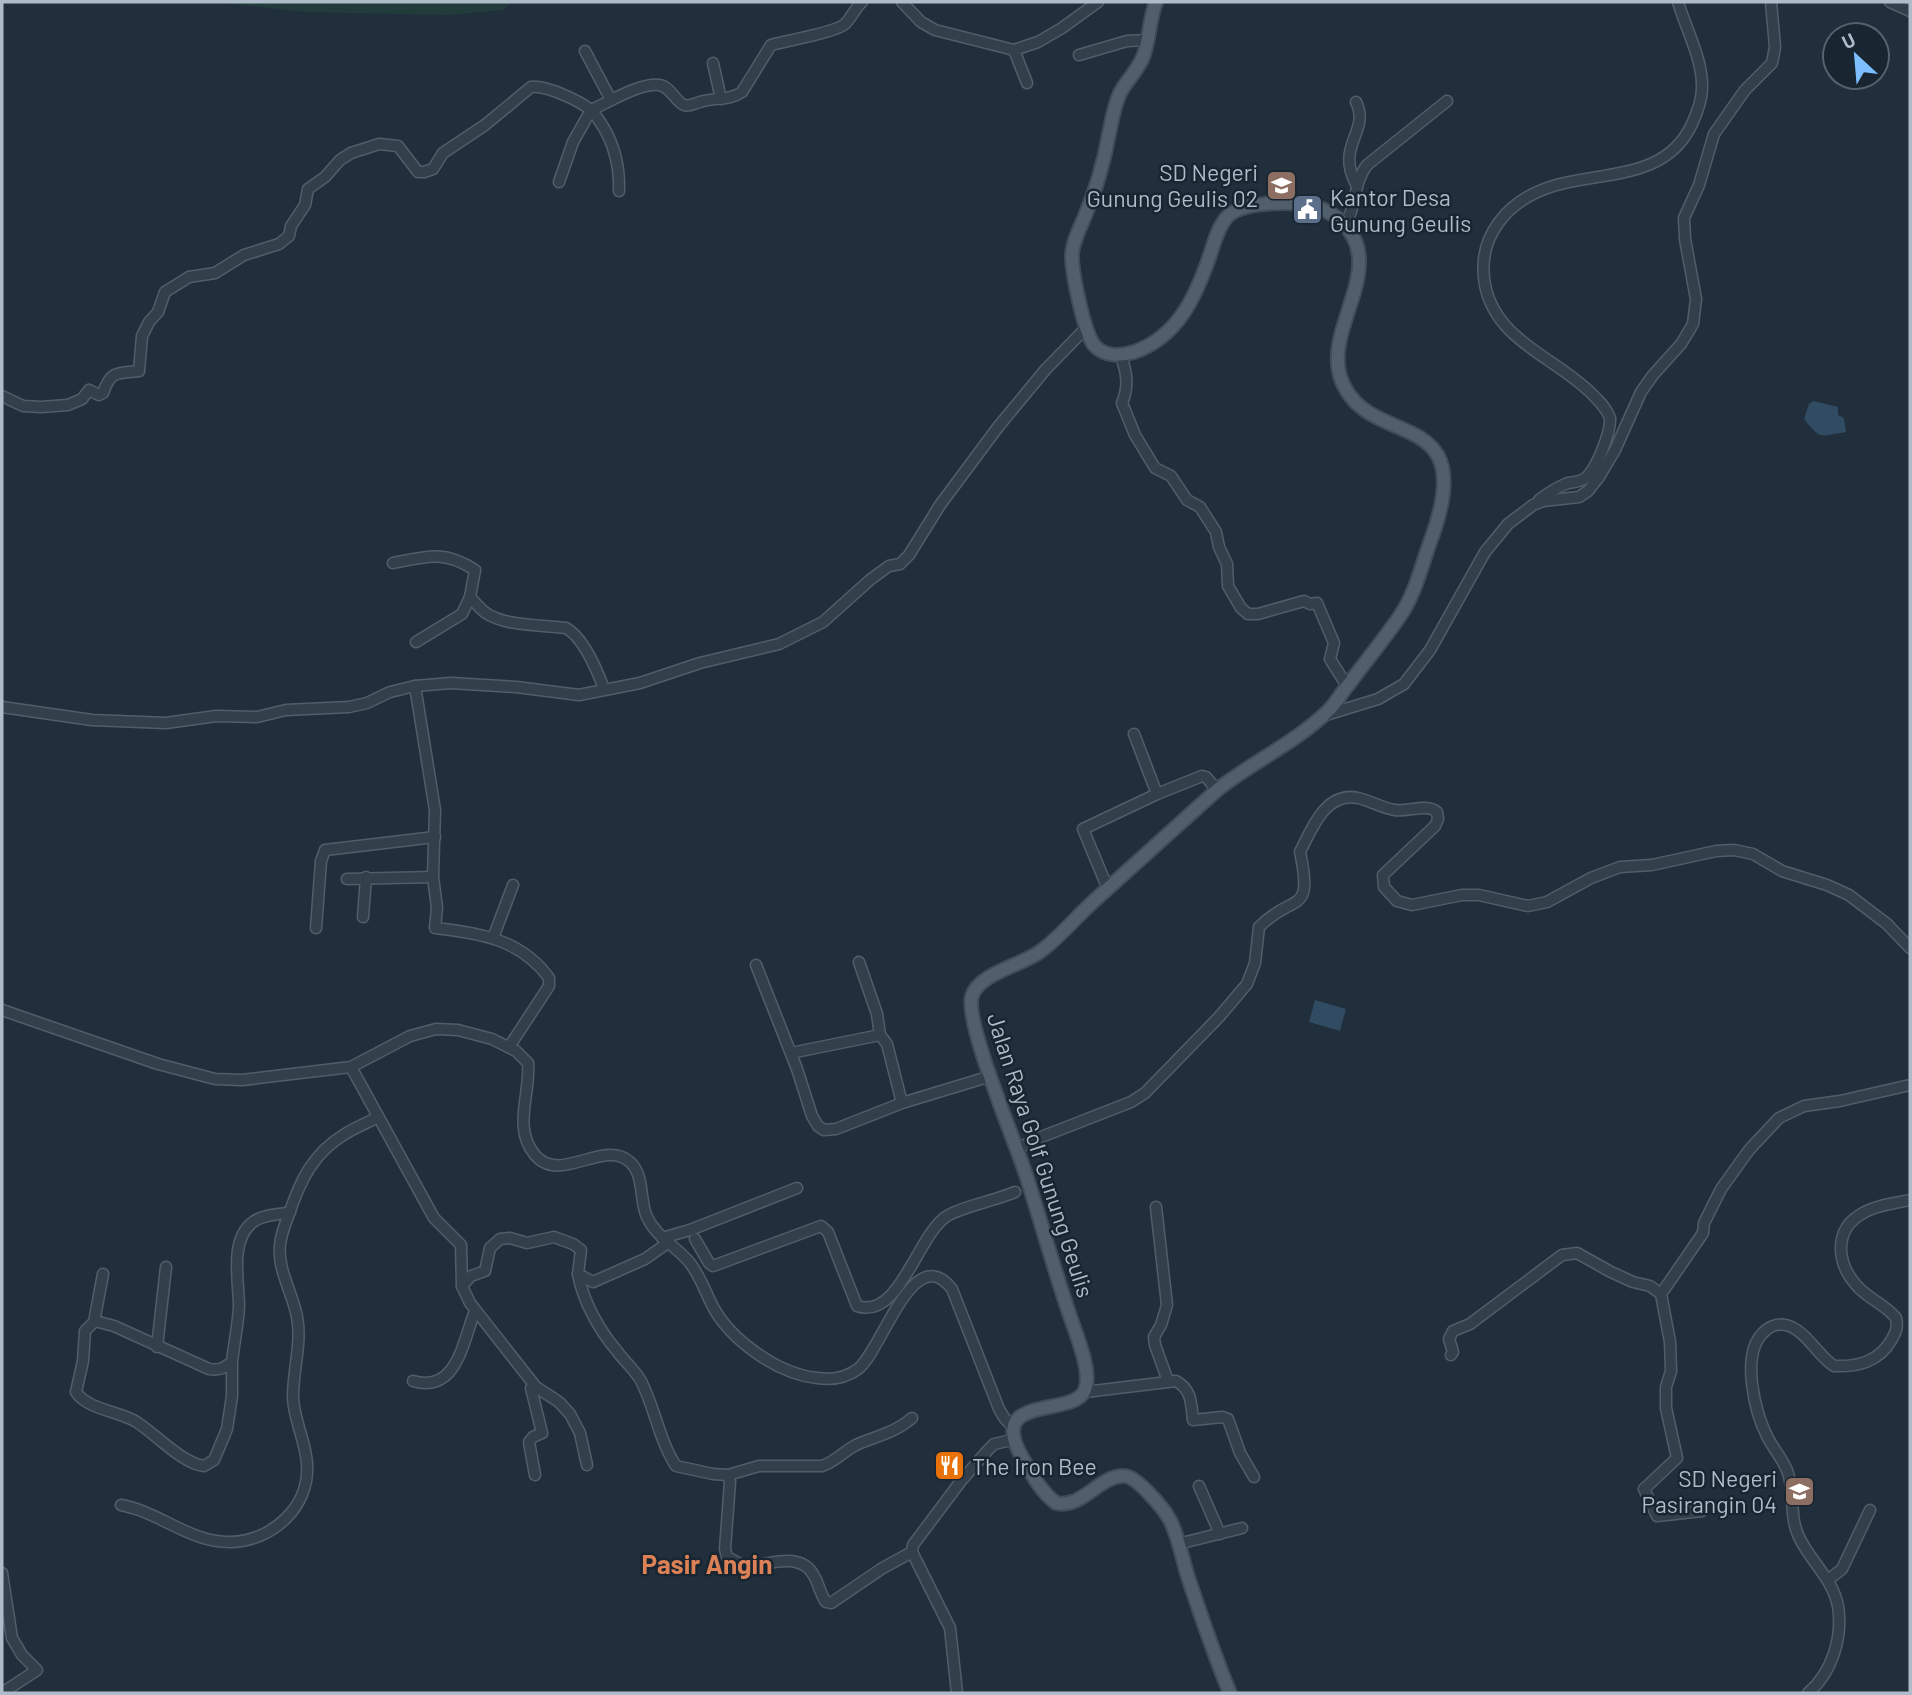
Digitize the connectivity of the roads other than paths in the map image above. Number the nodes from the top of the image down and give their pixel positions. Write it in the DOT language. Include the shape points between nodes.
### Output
graph roads {
  1 [pos="862,2"];
  2 [pos="902,2"];
  3 [pos="1098,2"];
  4 [pos="1156,2"];
  5 [pos="1678,2"];
  6 [pos="1771,2"];
  7 [pos="1890,2"];
  8 [pos="1910,11"];
  9 [pos="1148,40"];
  10 [pos="1014,50"];
  11 [pos="585,51"];
  12 [pos="1079,55"];
  13 [pos="713,63"];
  14 [pos="1027,83"];
  15 [pos="722,99"];
  16 [pos="611,100"];
  17 [pos="1447,101"];
  18 [pos="1356,102"];
  19 [pos="591,110"];
  20 [pos="559,183"];
  21 [pos="1357,186"];
  22 [pos="619,191"];
  23 [pos="1345,225"];
  24 [pos="1086,328"];
  25 [pos="1121,356"];
  26 [pos="2,396"];
  27 [pos="1533,505"];
  28 [pos="393,563"];
  29 [pos="470,597"];
  30 [pos="416,642"];
  31 [pos="415,686"];
  32 [pos="1347,686"];
  33 [pos="604,689"];
  34 [pos="2,707"];
  35 [pos="1325,715"];
  36 [pos="1134,734"];
  37 [pos="1217,790"];
  38 [pos="1157,794"];
  39 [pos="435,837"];
  40 [pos="366,877"];
  41 [pos="433,877"];
  42 [pos="347,879"];
  43 [pos="513,885"];
  44 [pos="1108,889"];
  45 [pos="363,917"];
  46 [pos="316,928"];
  47 [pos="493,938"];
  48 [pos="1910,948"];
  49 [pos="859,962"];
  50 [pos="756,965"];
  51 [pos="2,1010"];
  52 [pos="880,1035"];
  53 [pos="509,1047"];
  54 [pos="790,1053"];
  55 [pos="351,1067"];
  56 [pos="991,1076"];
  57 [pos="1910,1085"];
  58 [pos="902,1103"];
  59 [pos="378,1117"];
  60 [pos="1017,1149"];
  61 [pos="797,1188"];
  62 [pos="1015,1192"];
  63 [pos="1910,1200"];
  64 [pos="1156,1207"];
  65 [pos="290,1212"];
  66 [pos="695,1239"];
  67 [pos="665,1240"];
  68 [pos="166,1267"];
  69 [pos="908,1268"];
  70 [pos="103,1274"];
  71 [pos="578,1274"];
  72 [pos="919,1280"];
  73 [pos="463,1286"];
  74 [pos="1661,1294"];
  75 [pos="475,1311"];
  76 [pos="94,1322"];
  77 [pos="157,1347"];
  78 [pos="1451,1355"];
  79 [pos="232,1362"];
  80 [pos="413,1381"];
  81 [pos="1168,1381"];
  82 [pos="534,1385"];
  83 [pos="1085,1392"];
  84 [pos="912,1418"];
  85 [pos="1013,1434"];
  86 [pos="587,1465"];
  87 [pos="535,1475"];
  88 [pos="729,1475"];
  89 [pos="1254,1477"];
  90 [pos="1199,1486"];
  91 [pos="121,1506"];
  92 [pos="1702,1510"];
  93 [pos="1870,1510"];
  94 [pos="1242,1528"];
  95 [pos="1220,1534"];
  96 [pos="1178,1544"];
  97 [pos="912,1552"];
  98 [pos="2,1573"];
  99 [pos="1828,1580"];
  100 [pos="2,1693"];
  101 [pos="957,1693"];
  102 [pos="1230,1693"];
  103 [pos="1808,1693"];
  1 -- 15 [label="street" via="844,26 771,45 742,92"];
  2 -- 10 [label="street" via="921,22 942,33"];
  3 -- 10 [label="street" via="1038,43"];
  4 -- 9 [label="main road"];
  5 -- 27 [label="street" via="1700,66 1702,86 1695,118 1683,141 1671,153 1643,167 1538,192 1499,220 1485,247 1485,285 1498,315 1526,346 1580,382 1609,418 1603,446 1587,477 1549,492"];
  6 -- 27 [label="street" via="1772,63 1745,90 1714,134 1685,219 1696,299 1693,324 1641,392 1594,485 1579,497"];
  7 -- 8 [label="street"];
  9 -- 12 [label="street"];
  9 -- 24 [label="main road" via="1141,62 1120,93 1073,249"];
  10 -- 14 [label="street"];
  11 -- 16 [label="street"];
  13 -- 15 [label="street"];
  15 -- 16 [label="street" via="713,97 687,106 657,84"];
  16 -- 19 [label="street"];
  17 -- 21 [label="street" via="1367,165"];
  18 -- 21 [label="street" via="1361,119 1349,149 1350,172"];
  19 -- 20 [label="street" via="573,142"];
  19 -- 22 [label="street" via="616,153"];
  19 -- 26 [label="street" via="545,88 531,87 443,153 433,169 418,172 404,151 392,145 351,153 308,189 289,236 279,244 244,255 215,273 188,277 165,292 142,336 139,371 118,372 107,380 101,394 89,390 68,405 30,407"];
  21 -- 23 [label="street"];
  23 -- 25 [label="main road" via="1329,212 1304,204 1252,205 1235,211 1220,227 1200,284 1178,321 1157,342"];
  23 -- 32 [label="main road, Jalan Raya Golf Gunung Geulis" via="1356,244 1359,264 1338,345 1342,380 1364,410 1431,446 1445,484 1443,503 1408,603"];
  24 -- 25 [label="main road" via="1096,347"];
  24 -- 33 [label="street" via="998,427 940,505 913,551 823,622 779,644"];
  25 -- 32 [label="street" via="1127,378 1122,403 1135,435 1155,468 1171,475 1187,500 1207,517 1227,564 1228,586 1241,608 1258,614 1304,601 1317,603 1334,643 1330,659"];
  27 -- 35 [label="street" via="1508,524 1485,552 1430,650 1404,684 1378,699"];
  28 -- 29 [label="street" via="436,554 452,557 475,570"];
  29 -- 30 [label="street" via="462,614"];
  29 -- 33 [label="street" via="488,615 572,632"];
  31 -- 33 [label="street" via="469,683 579,695"];
  31 -- 34 [label="street" via="349,707 286,710 257,718 92,720"];
  31 -- 39 [label="street" via="435,810"];
  32 -- 35 [label="main road, Jalan Raya Golf Gunung Geulis"];
  35 -- 37 [label="main road, Jalan Raya Golf Gunung Geulis"];
  36 -- 38 [label="street"];
  37 -- 38 [label="street" via="1202,776"];
  37 -- 44 [label="main road, Jalan Raya Golf Gunung Geulis"];
  38 -- 44 [label="street" via="1083,829"];
  39 -- 41 [label="street"];
  39 -- 46 [label="street" via="326,850 321,861"];
  40 -- 41 [label="street"];
  40 -- 42 [label="street"];
  40 -- 45 [label="street"];
  41 -- 47 [label="street" via="435,929"];
  43 -- 47 [label="street"];
  44 -- 56 [label="main road, Jalan Raya Golf Gunung Geulis" via="1041,951 992,976 975,991 971,999 974,1019"];
  47 -- 53 [label="street" via="531,959 549,978 549,986"];
  48 -- 60 [label="street" via="1887,923 1849,895 1734,850 1620,867 1547,902 1528,906 1479,895 1401,903 1384,887 1383,875 1435,826 1437,813 1428,808 1394,810 1343,797 1330,802 1300,852 1306,880 1303,895 1259,927 1251,975 1219,1017 1138,1099"];
  49 -- 52 [label="street"];
  50 -- 54 [label="street"];
  51 -- 55 [label="street" via="215,1079"];
  52 -- 54 [label="street"];
  52 -- 58 [label="street" via="887,1044"];
  53 -- 55 [label="street" via="465,1032 429,1030"];
  53 -- 67 [label="street" via="528,1063 524,1124 536,1157 555,1165 605,1155 628,1160 640,1180 647,1217"];
  54 -- 58 [label="street" via="812,1116 824,1130"];
  55 -- 59 [label="street"];
  56 -- 58 [label="street"];
  56 -- 60 [label="main road, Jalan Raya Golf Gunung Geulis"];
  57 -- 74 [label="street" via="1804,1106 1779,1118 1721,1189 1703,1233"];
  59 -- 65 [label="street" via="341,1136 316,1159 298,1186"];
  59 -- 73 [label="street" via="434,1219 461,1245"];
  60 -- 83 [label="main road, Jalan Raya Golf Gunung Geulis" via="1082,1354"];
  61 -- 67 [label="street"];
  62 -- 69 [label="street" via="948,1215"];
  63 -- 99 [label="street" via="1861,1214 1841,1239 1842,1260 1851,1279 1896,1318 1896,1332 1880,1355 1854,1366 1834,1366 1799,1332 1781,1324 1763,1332 1754,1349 1752,1381 1759,1416 1788,1474 1797,1533"];
  64 -- 81 [label="street" via="1167,1305 1154,1337"];
  65 -- 79 [label="street" via="256,1221 240,1244"];
  65 -- 91 [label="street" via="279,1253 298,1324 293,1398 308,1472 296,1504 268,1534 232,1542 199,1537"];
  66 -- 69 [label="street" via="713,1266 821,1226 828,1231 856,1306 862,1308 884,1303"];
  67 -- 71 [label="street" via="645,1259 598,1281 589,1282"];
  67 -- 72 [label="street" via="692,1266 732,1334 775,1364 802,1376 835,1378 860,1368 910,1287"];
  68 -- 77 [label="street"];
  69 -- 72 [label="street"];
  70 -- 76 [label="street"];
  71 -- 73 [label="street" via="581,1250 573,1244 554,1237 527,1243 504,1238 492,1244 485,1271 471,1276"];
  71 -- 88 [label="street" via="587,1305 641,1381 676,1466"];
  72 -- 85 [label="street" via="938,1276 952,1289"];
  73 -- 75 [label="street"];
  74 -- 78 [label="street" via="1577,1253 1562,1255 1470,1324 1453,1331 1448,1339"];
  74 -- 92 [label="street" via="1670,1342 1666,1408 1677,1458 1644,1489 1657,1516"];
  75 -- 80 [label="street" via="449,1375 433,1383"];
  75 -- 82 [label="street"];
  76 -- 77 [label="street" via="114,1326"];
  76 -- 79 [label="street" via="84,1334 76,1394 138,1423 200,1466 214,1460 226,1429"];
  77 -- 79 [label="street" via="214,1370"];
  81 -- 83 [label="street"];
  81 -- 89 [label="street" via="1189,1392 1193,1420 1228,1419"];
  82 -- 86 [label="street" via="570,1414"];
  82 -- 87 [label="street" via="532,1396 542,1433 529,1442"];
  83 -- 85 [label="main road" via="1027,1414"];
  84 -- 88 [label="street" via="822,1466 759,1466"];
  85 -- 96 [label="main road" via="1049,1499 1071,1503 1115,1478 1131,1477 1166,1514"];
  85 -- 97 [label="street" via="972,1467"];
  88 -- 97 [label="street" via="727,1556 746,1567 780,1560 803,1566 813,1573 826,1602 836,1601"];
  90 -- 95 [label="street"];
  93 -- 99 [label="street" via="1842,1569"];
  94 -- 95 [label="street"];
  95 -- 96 [label="street"];
  96 -- 102 [label="main road"];
  97 -- 101 [label="street" via="950,1628"];
  98 -- 100 [label="street" via="12,1638 37,1670"];
  99 -- 103 [label="street" via="1838,1608 1837,1644 1823,1678"];
}
